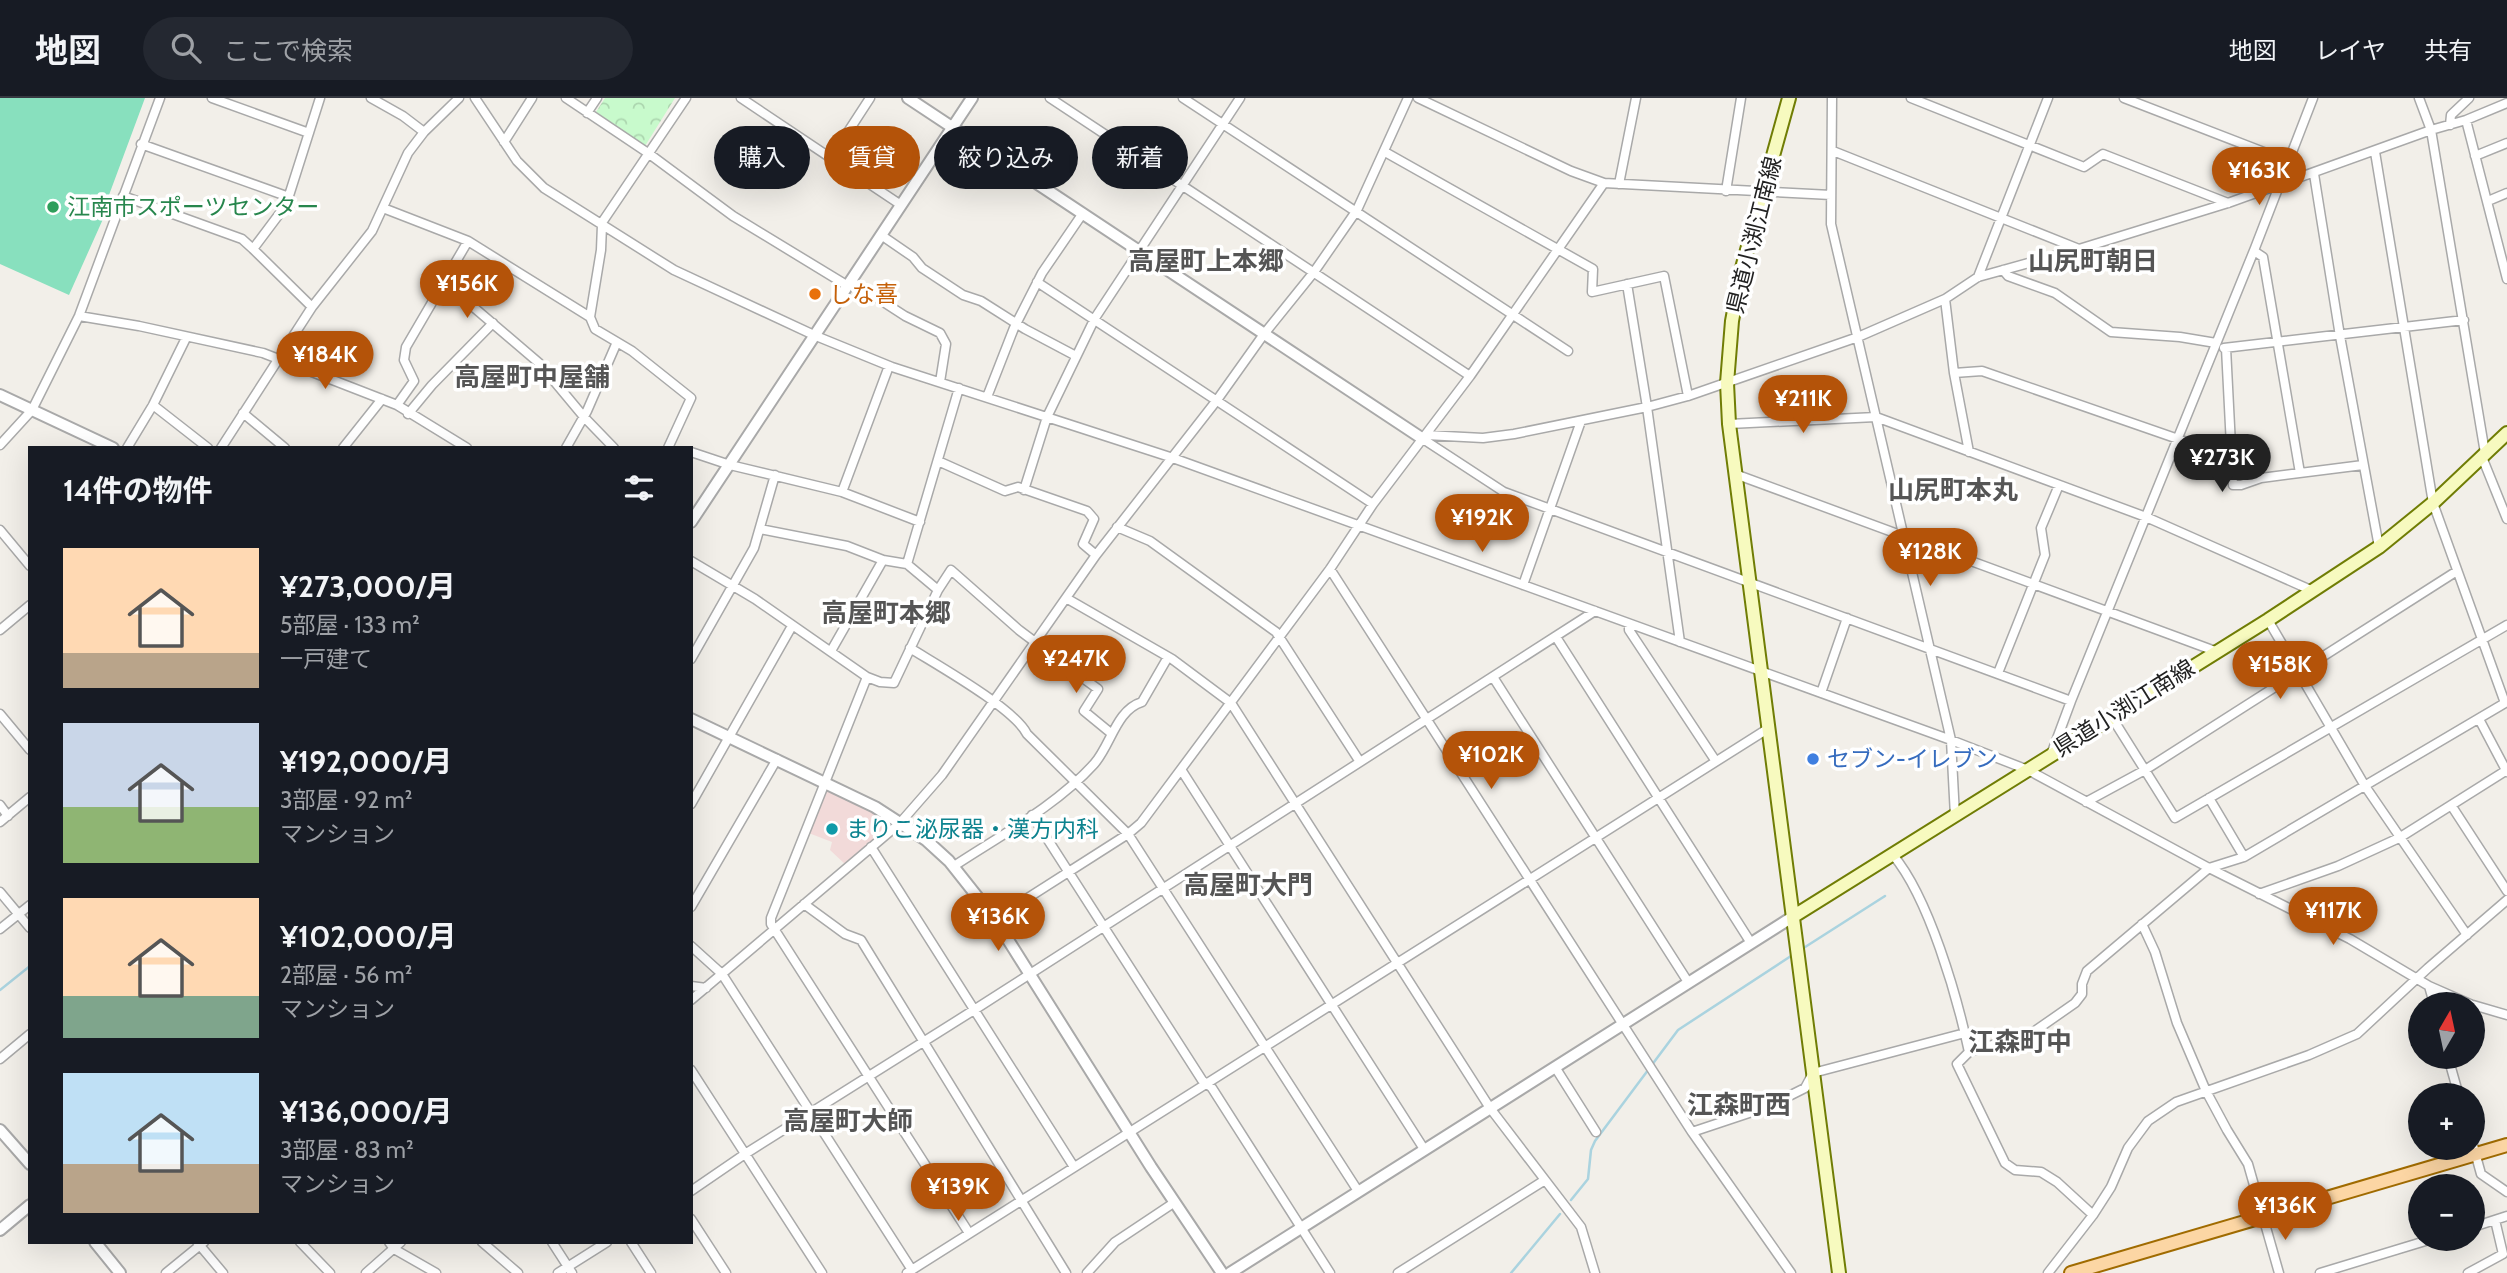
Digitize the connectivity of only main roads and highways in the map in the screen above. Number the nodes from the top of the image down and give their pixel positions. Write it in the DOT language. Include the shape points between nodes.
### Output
graph roads {
  1 [pos="1789,98"];
  2 [pos="2507,433"];
  3 [pos="1794,916"];
  4 [pos="2507,1145"];
  5 [pos="2485,1148"];
  6 [pos="2443,1160"];
  7 [pos="2105,1268"];
  8 [pos="1838,1272"];
  9 [pos="2071,1273"];
  1 -- 3 [label="main road, 県道小渕江南線" via="1742,268 1727,383"];
  2 -- 3 [label="main road, 県道小渕江南線" via="2379,547"];
  3 -- 8 [label="main road, 県道小渕江南線"];
  4 -- 5 [label="main road"];
  6 -- 7 [label="main road"];
  7 -- 9 [label="main road"];
}
